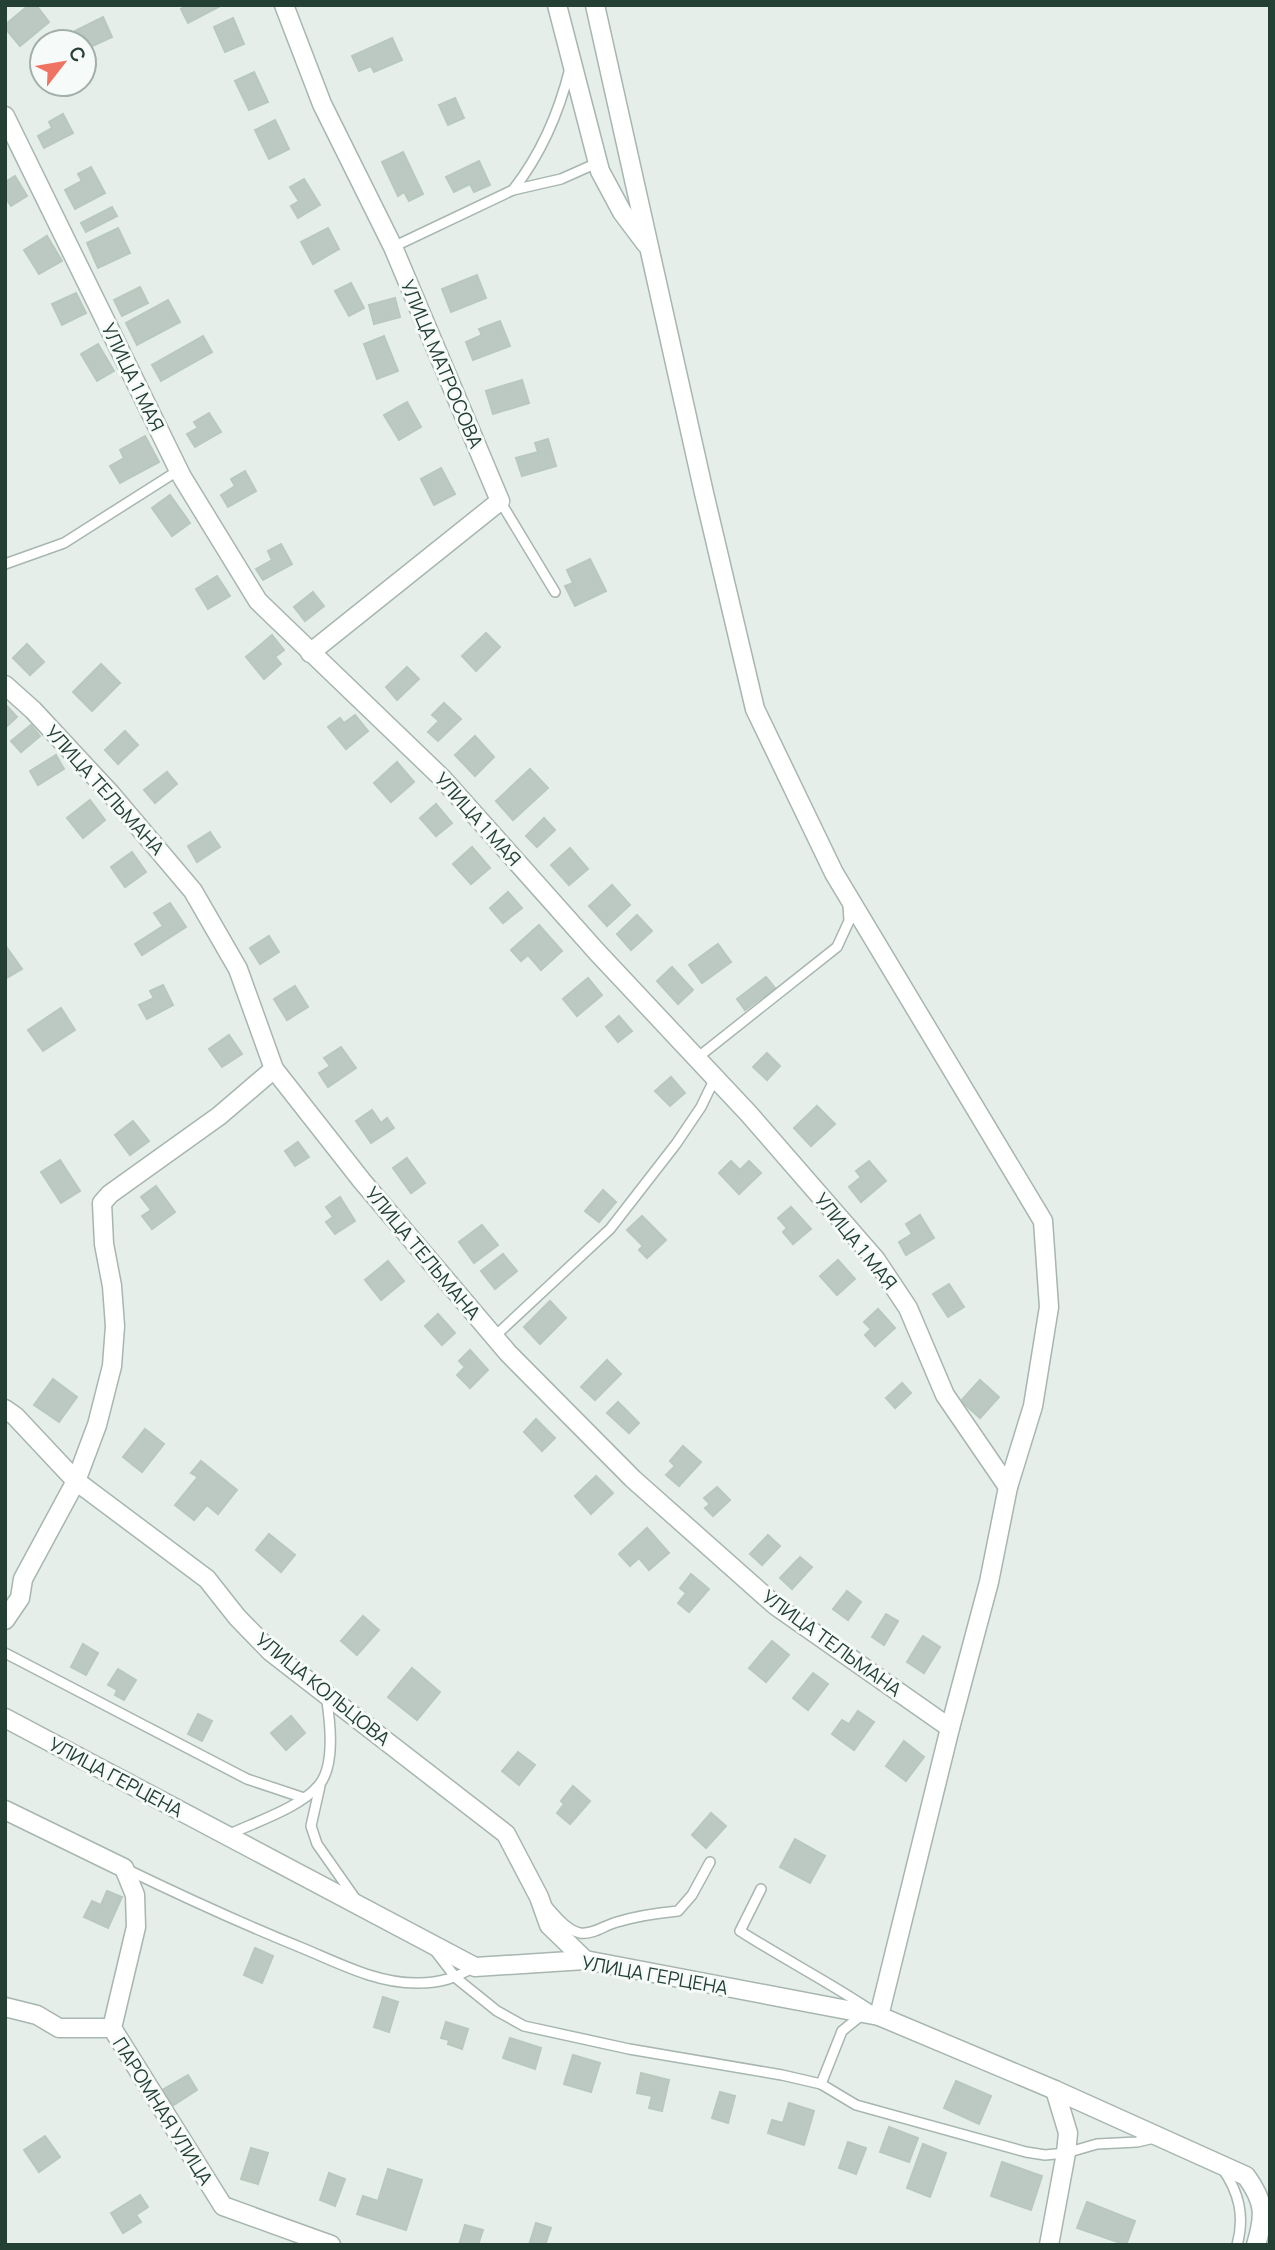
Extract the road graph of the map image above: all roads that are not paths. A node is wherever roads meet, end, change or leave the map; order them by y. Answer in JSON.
{"nodes":[{"id":1,"x":284,"y":5,"type":"edge"},
{"id":2,"x":557,"y":5,"type":"edge"},
{"id":3,"x":595,"y":5,"type":"edge"},
{"id":4,"x":571,"y":63,"type":"junction"},
{"id":5,"x":5,"y":116,"type":"edge"},
{"id":6,"x":597,"y":163,"type":"junction"},
{"id":7,"x":513,"y":190,"type":"junction"},
{"id":8,"x":393,"y":247,"type":"junction"},
{"id":9,"x":650,"y":250,"type":"junction"},
{"id":10,"x":178,"y":470,"type":"junction"},
{"id":11,"x":500,"y":501,"type":"junction"},
{"id":12,"x":5,"y":564,"type":"edge"},
{"id":13,"x":555,"y":592,"type":"dead end"},
{"id":14,"x":310,"y":653,"type":"junction"},
{"id":15,"x":5,"y":685,"type":"edge"},
{"id":16,"x":848,"y":895,"type":"junction"},
{"id":17,"x":697,"y":1058,"type":"junction"},
{"id":18,"x":274,"y":1069,"type":"junction"},
{"id":19,"x":715,"y":1078,"type":"junction"},
{"id":20,"x":494,"y":1337,"type":"junction"},
{"id":21,"x":5,"y":1409,"type":"edge"},
{"id":22,"x":75,"y":1481,"type":"junction"},
{"id":23,"x":1009,"y":1487,"type":"junction"},
{"id":24,"x":5,"y":1620,"type":"edge"},
{"id":25,"x":5,"y":1653,"type":"edge"},
{"id":26,"x":326,"y":1694,"type":"junction"},
{"id":27,"x":5,"y":1718,"type":"edge"},
{"id":28,"x":950,"y":1728,"type":"junction"},
{"id":29,"x":320,"y":1784,"type":"junction"},
{"id":30,"x":304,"y":1798,"type":"junction"},
{"id":31,"x":6,"y":1811,"type":"edge"},
{"id":32,"x":226,"y":1835,"type":"junction"},
{"id":33,"x":710,"y":1862,"type":"dead end"},
{"id":34,"x":124,"y":1868,"type":"junction"},
{"id":35,"x":761,"y":1889,"type":"dead end"},
{"id":36,"x":539,"y":1897,"type":"junction"},
{"id":37,"x":361,"y":1907,"type":"junction"},
{"id":38,"x":428,"y":1942,"type":"junction"},
{"id":39,"x":585,"y":1960,"type":"junction"},
{"id":40,"x":475,"y":1967,"type":"junction"},
{"id":41,"x":456,"y":1978,"type":"junction"},
{"id":42,"x":5,"y":2007,"type":"edge"},
{"id":43,"x":833,"y":2007,"type":"junction"},
{"id":44,"x":872,"y":2015,"type":"junction"},
{"id":45,"x":111,"y":2028,"type":"junction"},
{"id":46,"x":842,"y":2031,"type":"junction"},
{"id":47,"x":821,"y":2084,"type":"junction"},
{"id":48,"x":1055,"y":2090,"type":"junction"},
{"id":49,"x":1159,"y":2137,"type":"junction"},
{"id":50,"x":1066,"y":2153,"type":"junction"},
{"id":51,"x":1219,"y":2164,"type":"junction"},
{"id":52,"x":331,"y":2245,"type":"edge"},
{"id":53,"x":1049,"y":2245,"type":"edge"},
{"id":54,"x":1237,"y":2245,"type":"edge"},
{"id":55,"x":1256,"y":2245,"type":"edge"}],
"edges":[{"from":1,"to":8,"type":"street","name":"УЛИЦА МАТРОСОВА"},
{"from":2,"to":4,"type":"street"},
{"from":3,"to":9,"type":"street"},
{"from":4,"to":6,"type":"street"},
{"from":4,"to":7,"type":"lane"},
{"from":5,"to":10,"type":"street","name":"УЛИЦА 1 МАЯ"},
{"from":6,"to":7,"type":"lane"},
{"from":6,"to":9,"type":"street"},
{"from":7,"to":8,"type":"lane"},
{"from":8,"to":11,"type":"street","name":"УЛИЦА МАТРОСОВА"},
{"from":9,"to":16,"type":"street"},
{"from":10,"to":12,"type":"lane"},
{"from":10,"to":14,"type":"street","name":"УЛИЦА 1 МАЯ"},
{"from":11,"to":13,"type":"lane"},
{"from":11,"to":14,"type":"street"},
{"from":14,"to":17,"type":"street","name":"УЛИЦА 1 МАЯ"},
{"from":15,"to":18,"type":"street","name":"УЛИЦА ТЕЛЬМАНА"},
{"from":16,"to":17,"type":"lane"},
{"from":16,"to":23,"type":"street"},
{"from":17,"to":19,"type":"street","name":"УЛИЦА 1 МАЯ"},
{"from":18,"to":20,"type":"street","name":"УЛИЦА ТЕЛЬМАНА"},
{"from":18,"to":22,"type":"street"},
{"from":19,"to":20,"type":"lane"},
{"from":19,"to":23,"type":"street","name":"УЛИЦА 1 МАЯ"},
{"from":20,"to":28,"type":"street","name":"УЛИЦА ТЕЛЬМАНА"},
{"from":21,"to":22,"type":"street","name":"УЛИЦА КОЛЬЦОВА"},
{"from":22,"to":24,"type":"street"},
{"from":22,"to":26,"type":"street","name":"УЛИЦА КОЛЬЦОВА"},
{"from":23,"to":28,"type":"street"},
{"from":25,"to":30,"type":"lane"},
{"from":26,"to":29,"type":"lane"},
{"from":26,"to":36,"type":"street","name":"УЛИЦА КОЛЬЦОВА"},
{"from":27,"to":32,"type":"street","name":"УЛИЦА ГЕРЦЕНА"},
{"from":28,"to":44,"type":"street"},
{"from":29,"to":30,"type":"lane"},
{"from":29,"to":37,"type":"lane"},
{"from":30,"to":32,"type":"lane"},
{"from":31,"to":34,"type":"street"},
{"from":32,"to":37,"type":"street","name":"УЛИЦА ГЕРЦЕНА"},
{"from":33,"to":36,"type":"lane"},
{"from":34,"to":41,"type":"lane"},
{"from":34,"to":45,"type":"street","name":"ПАРОМНАЯ УЛИЦА"},
{"from":35,"to":44,"type":"lane"},
{"from":36,"to":39,"type":"street","name":"УЛИЦА КОЛЬЦОВА"},
{"from":37,"to":38,"type":"street","name":"УЛИЦА ГЕРЦЕНА"},
{"from":38,"to":40,"type":"street","name":"УЛИЦА ГЕРЦЕНА"},
{"from":38,"to":41,"type":"lane"},
{"from":39,"to":40,"type":"street","name":"УЛИЦА ГЕРЦЕНА"},
{"from":39,"to":43,"type":"street","name":"УЛИЦА ГЕРЦЕНА"},
{"from":40,"to":41,"type":"lane"},
{"from":41,"to":47,"type":"lane"},
{"from":42,"to":45,"type":"street"},
{"from":43,"to":44,"type":"street","name":"УЛИЦА ГЕРЦЕНА"},
{"from":43,"to":46,"type":"lane"},
{"from":44,"to":46,"type":"lane"},
{"from":44,"to":48,"type":"street","name":"УЛИЦА ГЕРЦЕНА"},
{"from":45,"to":52,"type":"street","name":"ПАРОМНАЯ УЛИЦА"},
{"from":46,"to":47,"type":"lane"},
{"from":47,"to":50,"type":"lane"},
{"from":48,"to":49,"type":"street","name":"УЛИЦА ГЕРЦЕНА"},
{"from":48,"to":50,"type":"street"},
{"from":49,"to":50,"type":"lane"},
{"from":49,"to":51,"type":"street","name":"УЛИЦА ГЕРЦЕНА"},
{"from":50,"to":53,"type":"street"},
{"from":51,"to":54,"type":"lane"},
{"from":51,"to":55,"type":"street","name":"УЛИЦА ГЕРЦЕНА"}]}
